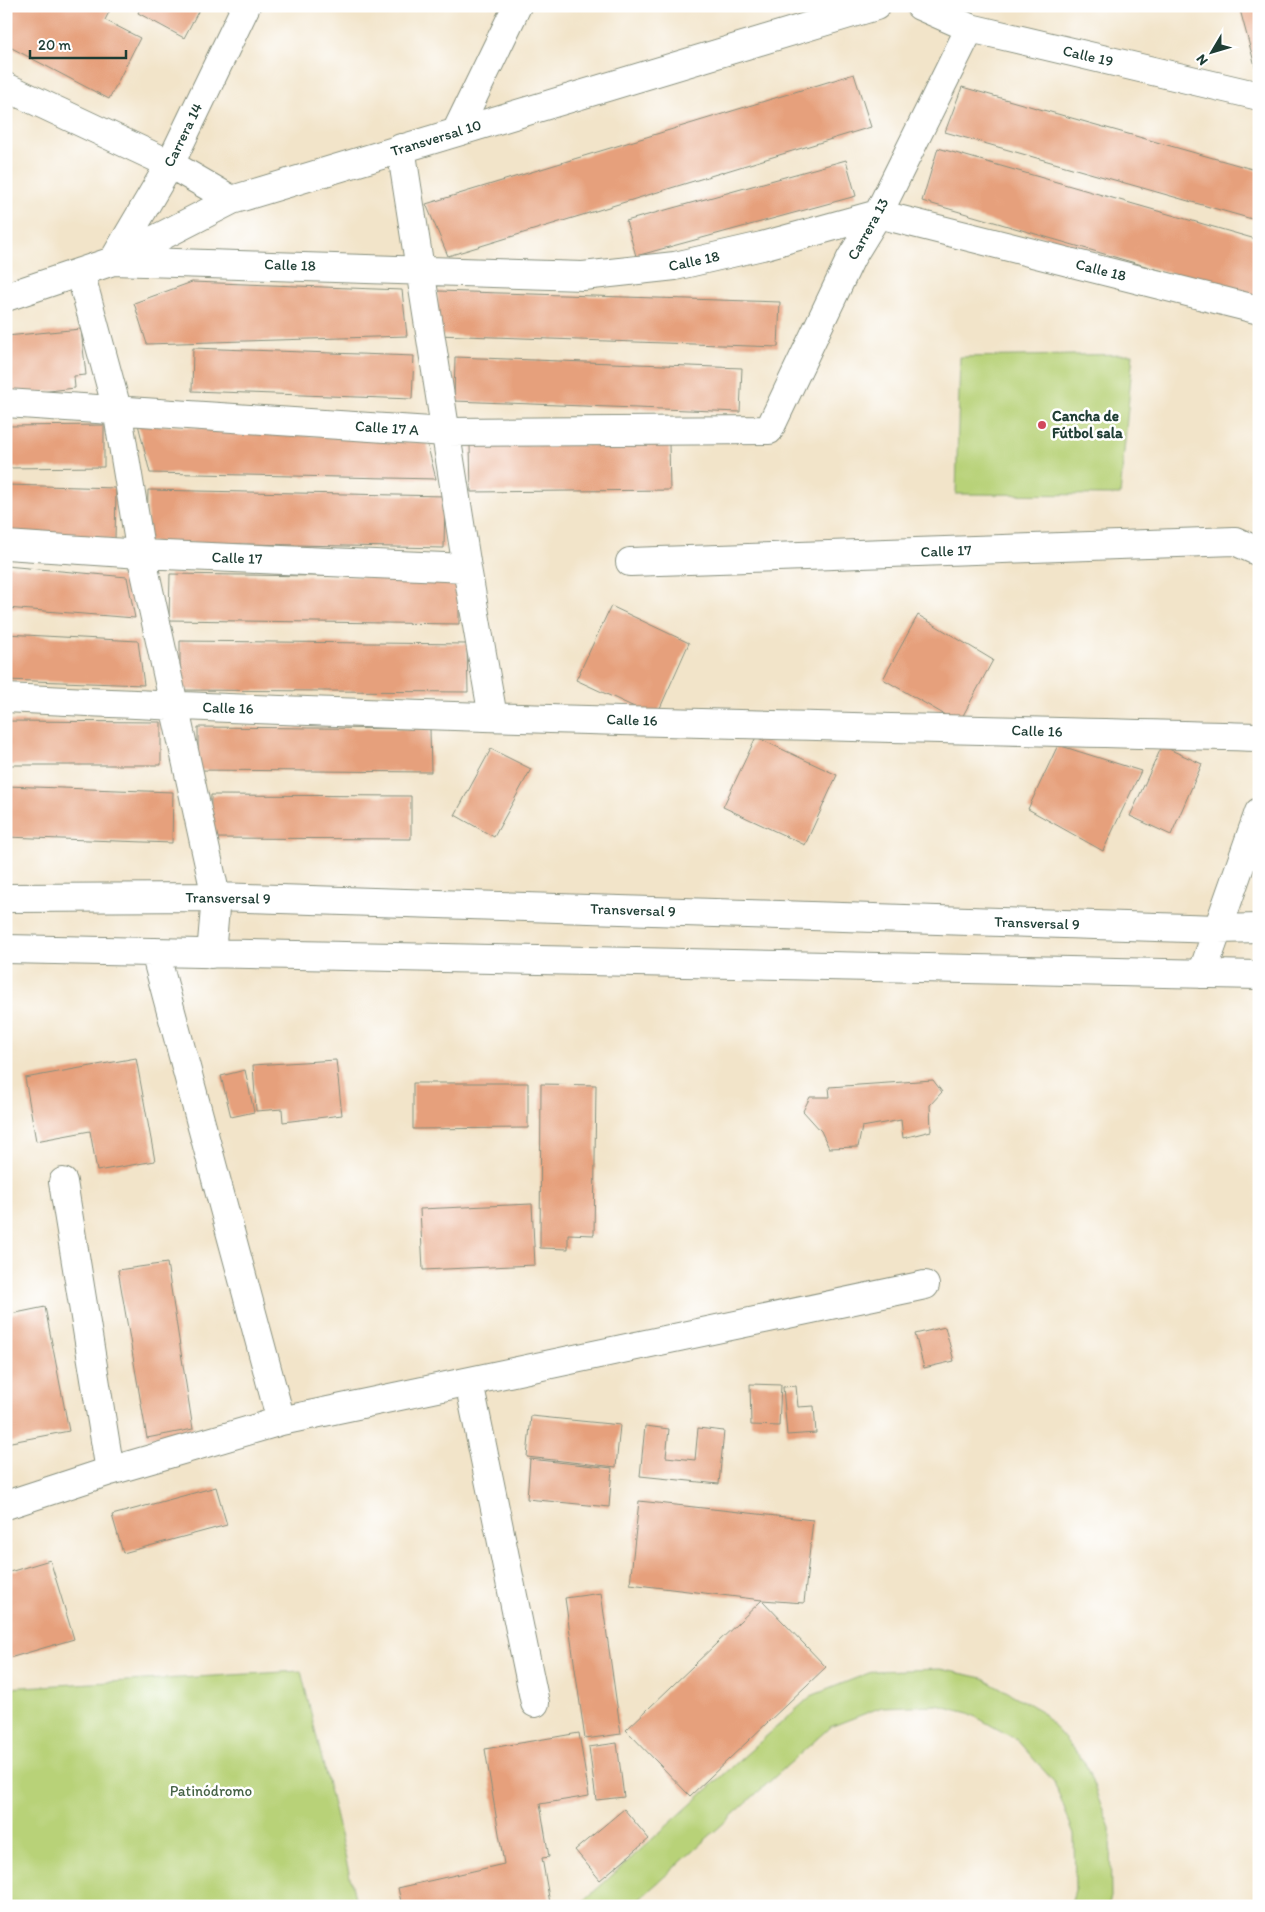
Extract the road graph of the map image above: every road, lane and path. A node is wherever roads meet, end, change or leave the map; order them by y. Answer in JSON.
{"nodes":[{"id":1,"x":246,"y":6,"type":"edge"},
{"id":2,"x":517,"y":6,"type":"edge"},
{"id":3,"x":876,"y":6,"type":"edge"},
{"id":4,"x":920,"y":6,"type":"edge"},
{"id":5,"x":970,"y":28,"type":"junction"},
{"id":6,"x":6,"y":87,"type":"edge"},
{"id":7,"x":1259,"y":96,"type":"edge"},
{"id":8,"x":456,"y":132,"type":"junction"},
{"id":9,"x":401,"y":148,"type":"junction"},
{"id":10,"x":170,"y":164,"type":"junction"},
{"id":11,"x":232,"y":200,"type":"junction"},
{"id":12,"x":878,"y":214,"type":"junction"},
{"id":13,"x":113,"y":260,"type":"junction"},
{"id":14,"x":421,"y":269,"type":"junction"},
{"id":15,"x":80,"y":272,"type":"junction"},
{"id":16,"x":6,"y":297,"type":"edge"},
{"id":17,"x":1259,"y":310,"type":"edge"},
{"id":18,"x":6,"y":403,"type":"edge"},
{"id":19,"x":117,"y":408,"type":"junction"},
{"id":20,"x":769,"y":430,"type":"joint"},
{"id":21,"x":446,"y":432,"type":"junction"},
{"id":22,"x":6,"y":545,"type":"edge"},
{"id":23,"x":1259,"y":552,"type":"edge"},
{"id":24,"x":141,"y":554,"type":"junction"},
{"id":25,"x":630,"y":562,"type":"dead end"},
{"id":26,"x":467,"y":568,"type":"junction"},
{"id":27,"x":6,"y":698,"type":"edge"},
{"id":28,"x":173,"y":706,"type":"junction"},
{"id":29,"x":493,"y":717,"type":"junction"},
{"id":30,"x":1259,"y":737,"type":"edge"},
{"id":31,"x":1259,"y":812,"type":"edge"},
{"id":32,"x":216,"y":896,"type":"junction"},
{"id":33,"x":6,"y":898,"type":"edge"},
{"id":34,"x":1259,"y":928,"type":"edge"},
{"id":35,"x":1218,"y":929,"type":"junction"},
{"id":36,"x":6,"y":949,"type":"edge"},
{"id":37,"x":155,"y":952,"type":"junction"},
{"id":38,"x":211,"y":954,"type":"junction"},
{"id":39,"x":1202,"y":974,"type":"junction"},
{"id":40,"x":1259,"y":975,"type":"edge"},
{"id":41,"x":63,"y":1182,"type":"dead end"},
{"id":42,"x":925,"y":1285,"type":"dead end"},
{"id":43,"x":470,"y":1382,"type":"junction"},
{"id":44,"x":282,"y":1421,"type":"junction"},
{"id":45,"x":110,"y":1471,"type":"junction"},
{"id":46,"x":6,"y":1505,"type":"edge"},
{"id":47,"x":536,"y":1703,"type":"dead end"}],
"edges":[{"from":1,"to":10,"type":"street","name":"Carrera 14"},
{"from":2,"to":8,"type":"street"},
{"from":3,"to":8,"type":"street","name":"Transversal 10"},
{"from":4,"to":5,"type":"street","name":"Calle 19"},
{"from":5,"to":7,"type":"street","name":"Calle 19"},
{"from":5,"to":12,"type":"street","name":"Carrera 13"},
{"from":6,"to":10,"type":"street"},
{"from":8,"to":9,"type":"street","name":"Transversal 10"},
{"from":9,"to":11,"type":"street","name":"Transversal 10"},
{"from":9,"to":14,"type":"street"},
{"from":10,"to":11,"type":"street"},
{"from":10,"to":13,"type":"street","name":"Carrera 14"},
{"from":11,"to":13,"type":"street","name":"Transversal 10"},
{"from":12,"to":14,"type":"street","name":"Calle 18"},
{"from":12,"to":17,"type":"street","name":"Calle 18"},
{"from":12,"to":20,"type":"street","name":"Carrera 13"},
{"from":13,"to":14,"type":"street","name":"Calle 18"},
{"from":13,"to":15,"type":"street","name":"Transversal 10"},
{"from":14,"to":21,"type":"street"},
{"from":15,"to":16,"type":"street","name":"Transversal 10"},
{"from":15,"to":19,"type":"street"},
{"from":18,"to":19,"type":"street","name":"Calle 17 A"},
{"from":19,"to":21,"type":"street","name":"Calle 17 A"},
{"from":19,"to":24,"type":"street"},
{"from":20,"to":21,"type":"street","name":"Calle 17 A"},
{"from":21,"to":26,"type":"street"},
{"from":22,"to":24,"type":"street","name":"Calle 17"},
{"from":23,"to":25,"type":"street","name":"Calle 17"},
{"from":24,"to":26,"type":"street","name":"Calle 17"},
{"from":24,"to":28,"type":"street"},
{"from":26,"to":29,"type":"street"},
{"from":27,"to":28,"type":"street","name":"Calle 16"},
{"from":28,"to":29,"type":"street","name":"Calle 16"},
{"from":28,"to":32,"type":"street"},
{"from":29,"to":30,"type":"street","name":"Calle 16"},
{"from":31,"to":35,"type":"street"},
{"from":32,"to":33,"type":"street","name":"Transversal 9"},
{"from":32,"to":35,"type":"street","name":"Transversal 9"},
{"from":32,"to":38,"type":"street"},
{"from":34,"to":35,"type":"street","name":"Transversal 9"},
{"from":35,"to":39,"type":"street"},
{"from":36,"to":37,"type":"street"},
{"from":37,"to":38,"type":"street"},
{"from":37,"to":44,"type":"street"},
{"from":38,"to":39,"type":"street"},
{"from":39,"to":40,"type":"street"},
{"from":41,"to":45,"type":"street"},
{"from":42,"to":43,"type":"street"},
{"from":43,"to":44,"type":"street"},
{"from":43,"to":47,"type":"street"},
{"from":44,"to":45,"type":"street"},
{"from":45,"to":46,"type":"street"}]}
